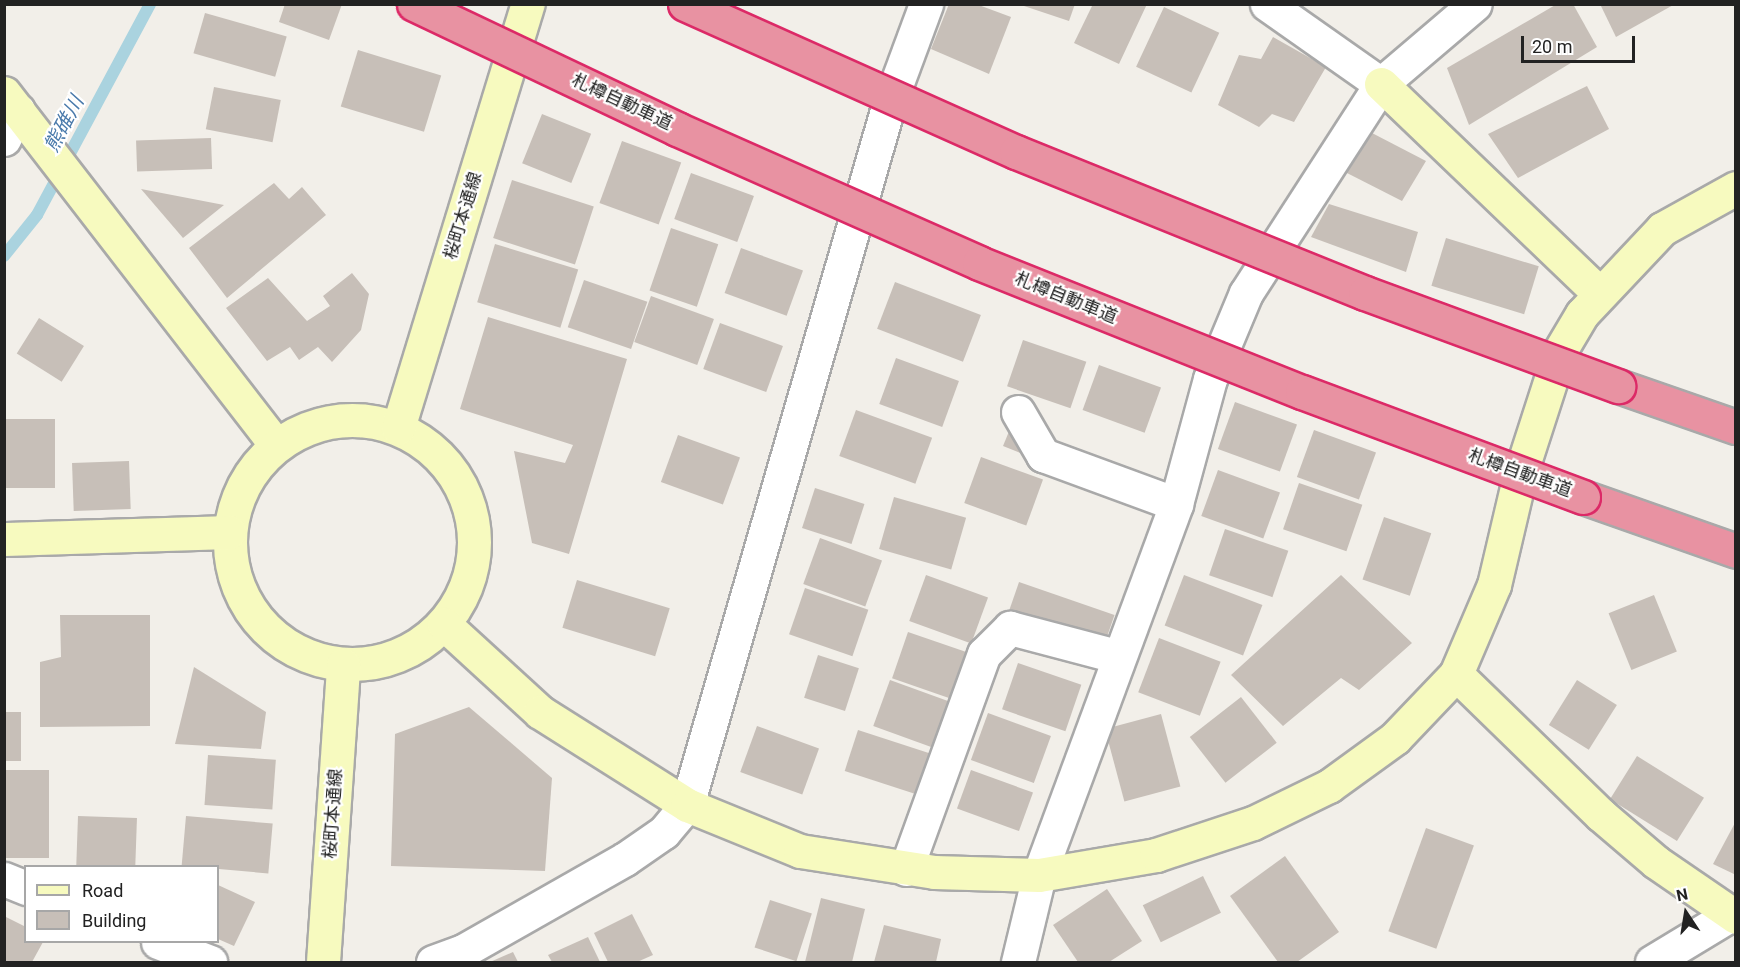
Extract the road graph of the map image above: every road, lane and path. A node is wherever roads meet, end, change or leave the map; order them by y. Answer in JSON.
{"nodes":[{"id":1,"x":414,"y":4,"type":"edge"},
{"id":2,"x":528,"y":4,"type":"edge"},
{"id":3,"x":685,"y":4,"type":"edge"},
{"id":4,"x":926,"y":4,"type":"edge"},
{"id":5,"x":1267,"y":4,"type":"edge"},
{"id":6,"x":1475,"y":4,"type":"edge"},
{"id":7,"x":1381,"y":84,"type":"junction"},
{"id":8,"x":11,"y":101,"type":"edge"},
{"id":9,"x":4,"y":139,"type":"edge"},
{"id":10,"x":1736,"y":188,"type":"edge"},
{"id":11,"x":1600,"y":294,"type":"junction"},
{"id":12,"x":1018,"y":412,"type":"dead end"},
{"id":13,"x":1736,"y":426,"type":"edge"},
{"id":14,"x":398,"y":428,"type":"junction"},
{"id":15,"x":276,"y":445,"type":"junction"},
{"id":16,"x":1176,"y":504,"type":"junction"},
{"id":17,"x":229,"y":532,"type":"junction"},
{"id":18,"x":4,"y":539,"type":"edge"},
{"id":19,"x":1736,"y":551,"type":"edge"},
{"id":20,"x":444,"y":624,"type":"junction"},
{"id":21,"x":1116,"y":656,"type":"junction"},
{"id":22,"x":343,"y":664,"type":"junction"},
{"id":23,"x":1456,"y":674,"type":"junction"},
{"id":24,"x":687,"y":805,"type":"junction"},
{"id":25,"x":906,"y":869,"type":"junction"},
{"id":26,"x":1039,"y":875,"type":"junction"},
{"id":27,"x":4,"y":879,"type":"edge"},
{"id":28,"x":24,"y":887,"type":"edge"},
{"id":29,"x":1733,"y":916,"type":"edge"},
{"id":30,"x":160,"y":943,"type":"edge"},
{"id":31,"x":210,"y":963,"type":"edge"},
{"id":32,"x":323,"y":963,"type":"edge"},
{"id":33,"x":433,"y":963,"type":"edge"},
{"id":34,"x":1018,"y":963,"type":"edge"},
{"id":35,"x":1652,"y":963,"type":"edge"}],
"edges":[{"from":1,"to":19,"type":"highway","name":"札樽自動車道","bridge":true},
{"from":2,"to":14,"type":"street","name":"桜町本通線"},
{"from":3,"to":13,"type":"highway","bridge":true},
{"from":4,"to":24,"type":"street"},
{"from":5,"to":7,"type":"street"},
{"from":6,"to":7,"type":"street"},
{"from":7,"to":11,"type":"street"},
{"from":7,"to":16,"type":"street"},
{"from":8,"to":9,"type":"street"},
{"from":8,"to":15,"type":"street"},
{"from":10,"to":11,"type":"street"},
{"from":11,"to":23,"type":"street"},
{"from":12,"to":16,"type":"street"},
{"from":14,"to":15,"type":"street"},
{"from":14,"to":20,"type":"street"},
{"from":15,"to":17,"type":"street"},
{"from":16,"to":21,"type":"street"},
{"from":17,"to":18,"type":"street"},
{"from":17,"to":22,"type":"street"},
{"from":20,"to":22,"type":"street"},
{"from":20,"to":24,"type":"street"},
{"from":21,"to":25,"type":"street"},
{"from":21,"to":26,"type":"street"},
{"from":22,"to":32,"type":"street","name":"桜町本通線"},
{"from":23,"to":26,"type":"street"},
{"from":23,"to":29,"type":"street"},
{"from":24,"to":25,"type":"street"},
{"from":24,"to":33,"type":"street"},
{"from":25,"to":26,"type":"street"},
{"from":26,"to":34,"type":"street"},
{"from":27,"to":28,"type":"street"},
{"from":29,"to":35,"type":"street"},
{"from":30,"to":31,"type":"street"}]}
